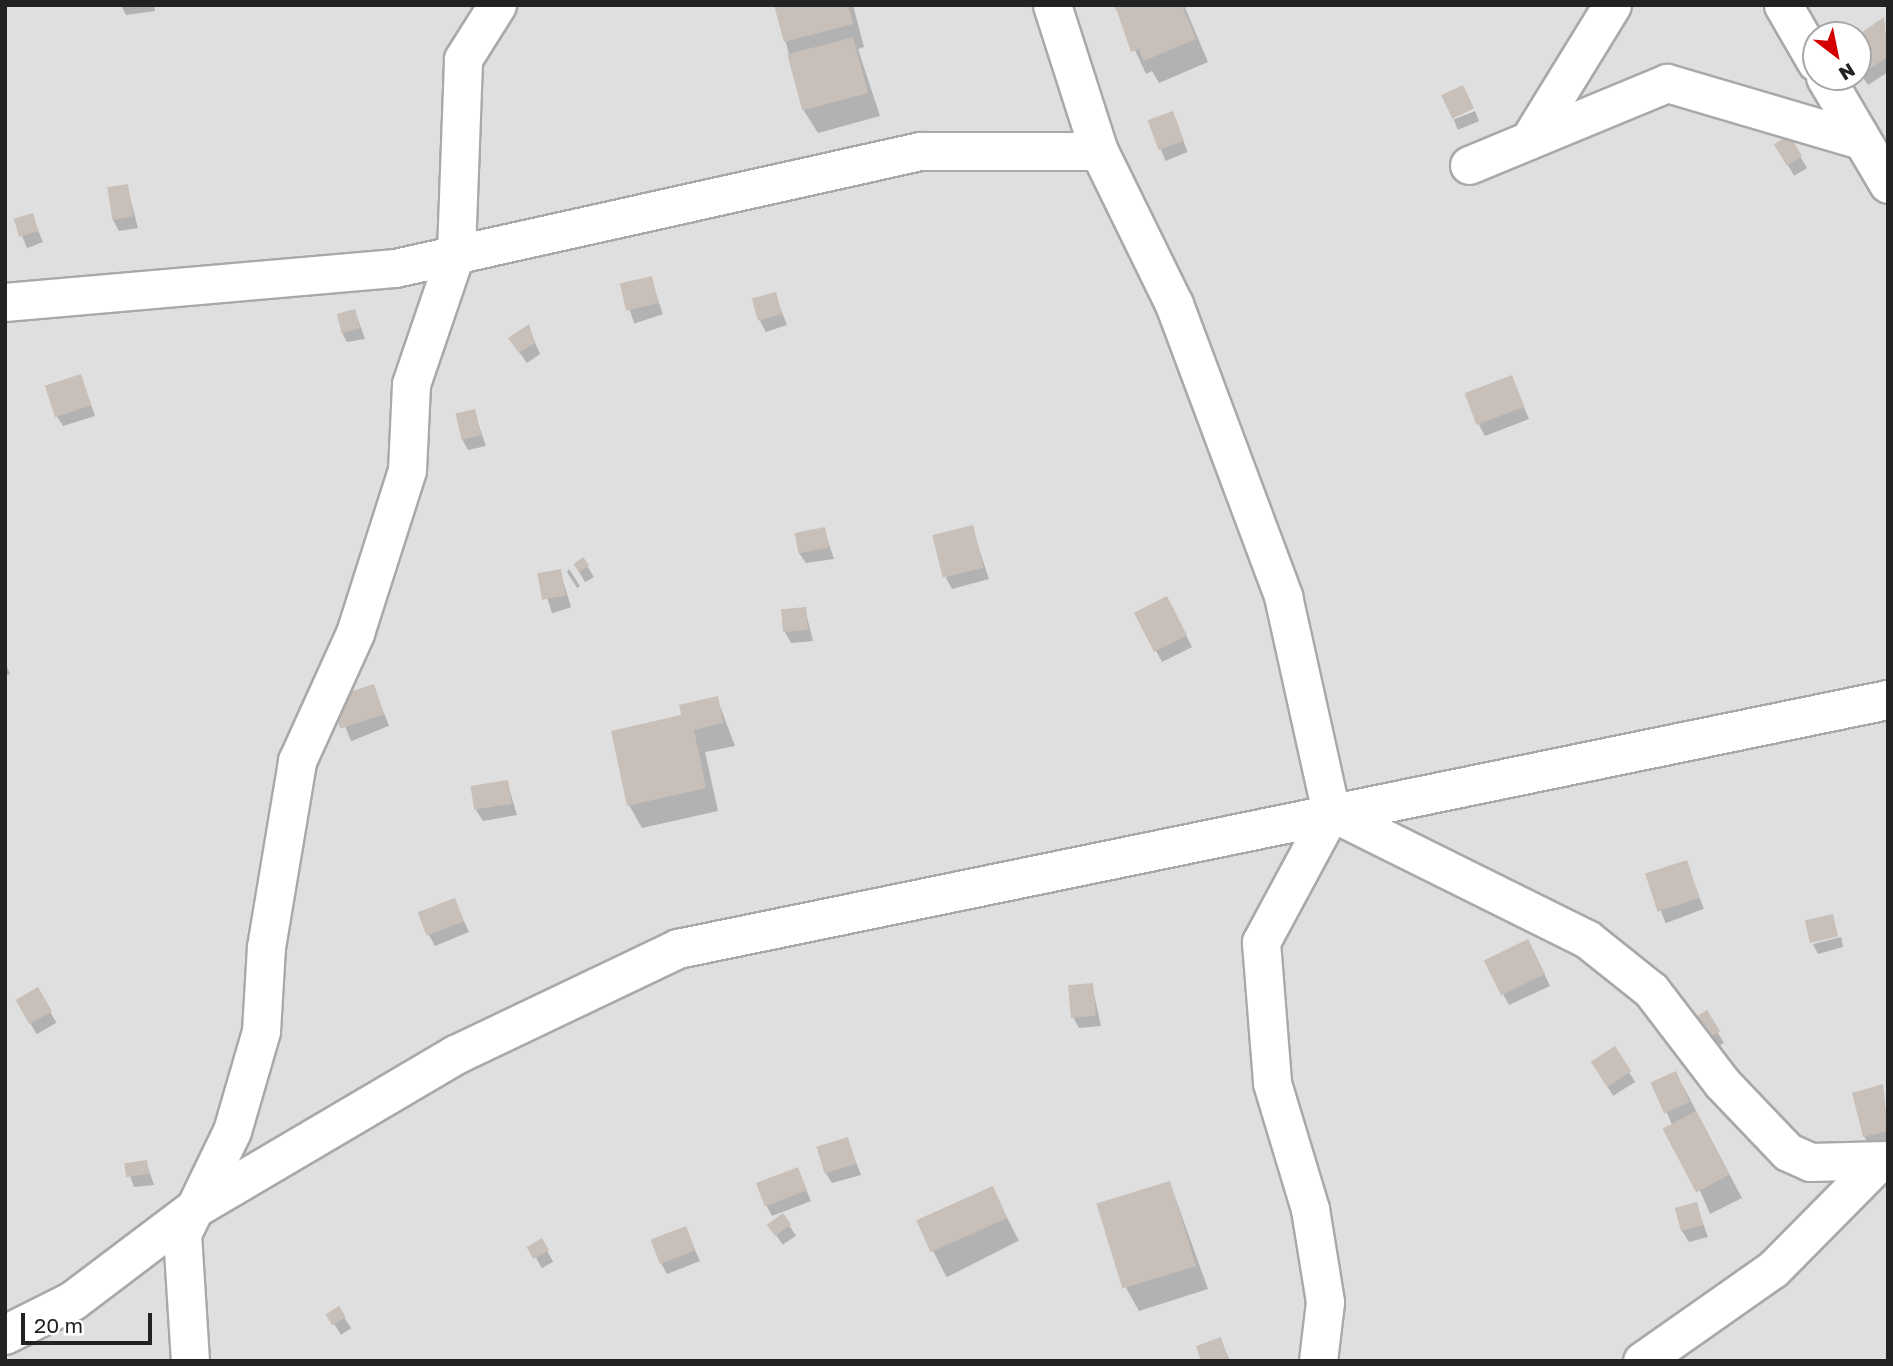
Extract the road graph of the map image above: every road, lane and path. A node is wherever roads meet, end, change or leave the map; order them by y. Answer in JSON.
{"nodes":[{"id":1,"x":497,"y":5,"type":"edge"},
{"id":2,"x":1052,"y":5,"type":"edge"},
{"id":3,"x":1612,"y":5,"type":"edge"},
{"id":4,"x":1782,"y":8,"type":"edge"},
{"id":5,"x":1802,"y":40,"type":"edge"},
{"id":6,"x":1833,"y":91,"type":"edge"},
{"id":7,"x":1529,"y":139,"type":"junction"},
{"id":8,"x":1861,"y":140,"type":"junction"},
{"id":9,"x":1099,"y":151,"type":"junction"},
{"id":10,"x":1469,"y":164,"type":"dead end"},
{"id":11,"x":1888,"y":184,"type":"edge"},
{"id":12,"x":456,"y":252,"type":"junction"},
{"id":13,"x":5,"y":302,"type":"edge"},
{"id":14,"x":1888,"y":701,"type":"edge"},
{"id":15,"x":1331,"y":812,"type":"junction"},
{"id":16,"x":1883,"y":1161,"type":"edge"},
{"id":17,"x":196,"y":1208,"type":"junction"},
{"id":18,"x":5,"y":1335,"type":"edge"},
{"id":19,"x":190,"y":1361,"type":"edge"},
{"id":20,"x":1318,"y":1361,"type":"edge"},
{"id":21,"x":1642,"y":1361,"type":"edge"}],
"edges":[{"from":1,"to":12,"type":"street"},
{"from":2,"to":9,"type":"street"},
{"from":3,"to":7,"type":"street"},
{"from":4,"to":5,"type":"street"},
{"from":6,"to":8,"type":"street"},
{"from":7,"to":8,"type":"street"},
{"from":7,"to":10,"type":"street"},
{"from":8,"to":11,"type":"street"},
{"from":9,"to":12,"type":"street"},
{"from":9,"to":15,"type":"street"},
{"from":12,"to":13,"type":"street"},
{"from":12,"to":17,"type":"street"},
{"from":14,"to":15,"type":"street"},
{"from":15,"to":16,"type":"street"},
{"from":15,"to":17,"type":"street"},
{"from":15,"to":20,"type":"street"},
{"from":16,"to":21,"type":"street"},
{"from":17,"to":18,"type":"street"},
{"from":17,"to":19,"type":"street"}]}
